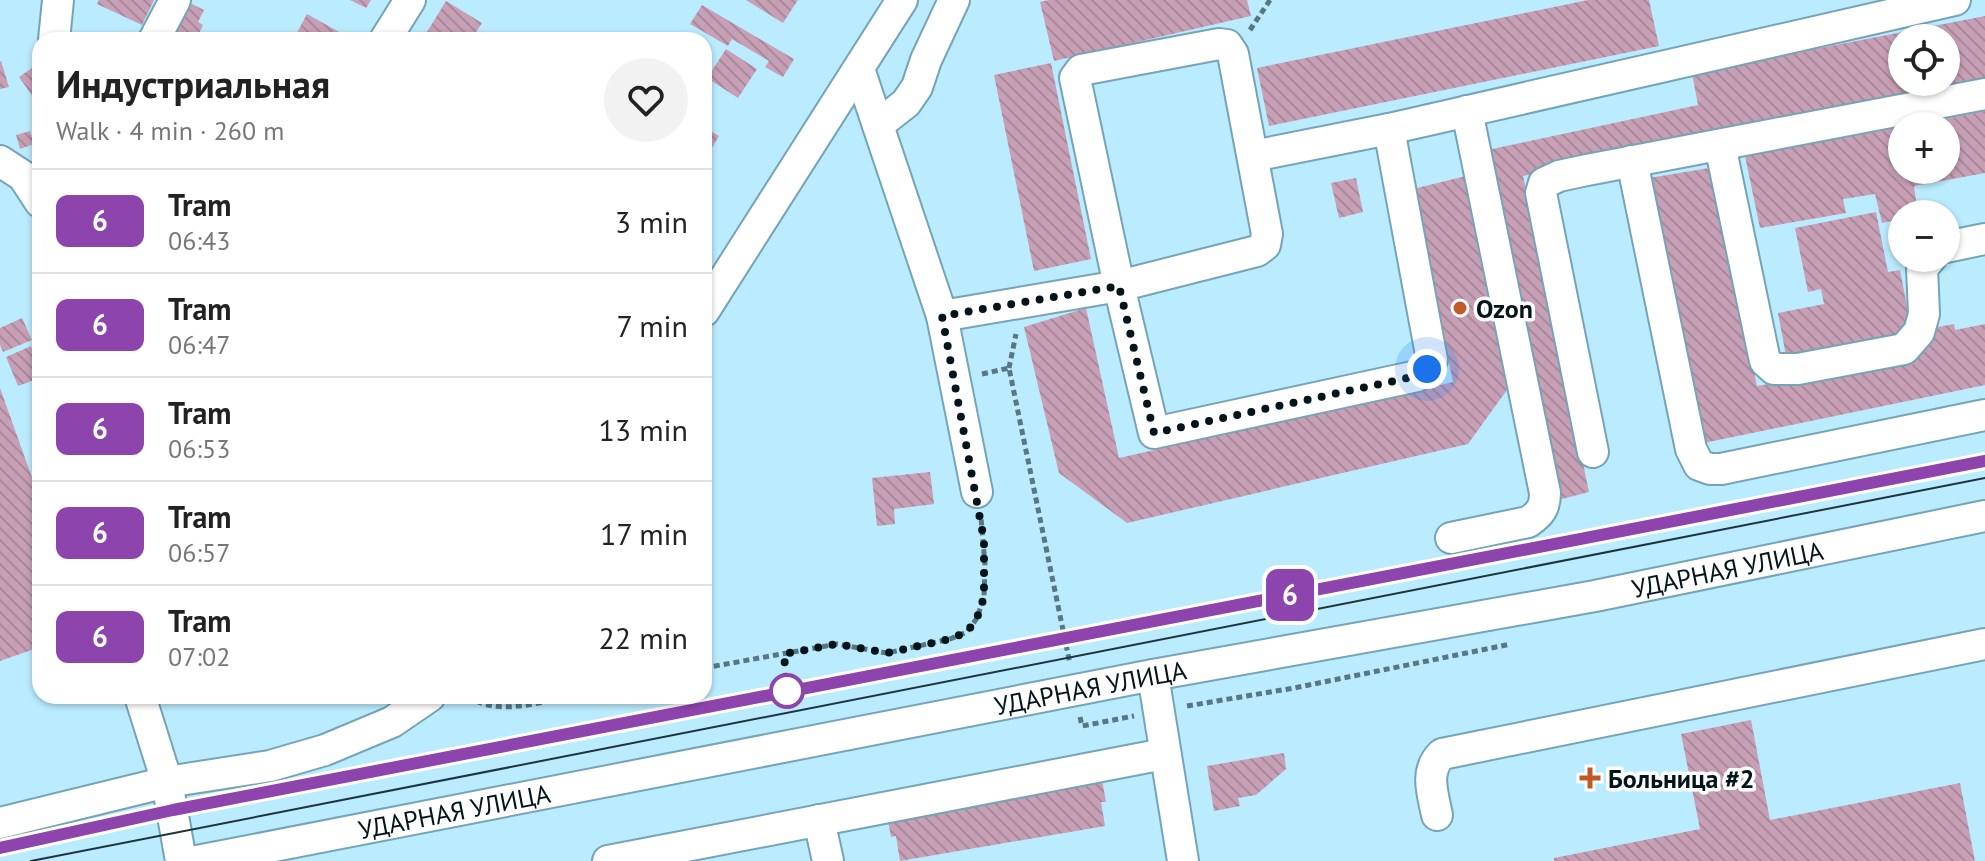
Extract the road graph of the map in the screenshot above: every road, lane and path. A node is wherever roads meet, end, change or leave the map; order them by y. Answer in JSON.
{"nodes":[{"id":1,"x":58,"y":0,"type":"edge"},
{"id":2,"x":175,"y":0,"type":"edge"},
{"id":3,"x":410,"y":0,"type":"edge"},
{"id":4,"x":902,"y":0,"type":"edge"},
{"id":5,"x":954,"y":0,"type":"edge"},
{"id":6,"x":1955,"y":0,"type":"edge"},
{"id":7,"x":55,"y":32,"type":"edge"},
{"id":8,"x":158,"y":32,"type":"edge"},
{"id":9,"x":390,"y":32,"type":"edge"},
{"id":10,"x":859,"y":69,"type":"junction"},
{"id":11,"x":1985,"y":94,"type":"edge"},
{"id":12,"x":1467,"y":111,"type":"junction"},
{"id":13,"x":878,"y":125,"type":"junction"},
{"id":14,"x":1389,"y":129,"type":"junction"},
{"id":15,"x":1720,"y":145,"type":"junction"},
{"id":16,"x":1253,"y":156,"type":"junction"},
{"id":17,"x":0,"y":161,"type":"edge"},
{"id":18,"x":1632,"y":161,"type":"junction"},
{"id":19,"x":32,"y":190,"type":"edge"},
{"id":20,"x":1985,"y":239,"type":"edge"},
{"id":21,"x":1960,"y":244,"type":"edge"},
{"id":22,"x":1922,"y":272,"type":"edge"},
{"id":23,"x":1119,"y":286,"type":"junction"},
{"id":24,"x":712,"y":299,"type":"edge"},
{"id":25,"x":942,"y":316,"type":"junction"},
{"id":26,"x":1985,"y":415,"type":"edge"},
{"id":27,"x":1593,"y":452,"type":"dead end"},
{"id":28,"x":977,"y":492,"type":"joint"},
{"id":29,"x":1985,"y":516,"type":"edge"},
{"id":30,"x":1451,"y":538,"type":"dead end"},
{"id":31,"x":1985,"y":644,"type":"edge"},
{"id":32,"x":712,"y":667,"type":"edge"},
{"id":33,"x":1153,"y":675,"type":"junction"},
{"id":34,"x":143,"y":704,"type":"edge"},
{"id":35,"x":418,"y":704,"type":"edge"},
{"id":36,"x":479,"y":704,"type":"edge"},
{"id":37,"x":526,"y":704,"type":"edge"},
{"id":38,"x":1164,"y":754,"type":"junction"},
{"id":39,"x":167,"y":782,"type":"junction"},
{"id":40,"x":1437,"y":815,"type":"dead end"},
{"id":41,"x":819,"y":820,"type":"junction"},
{"id":42,"x":0,"y":823,"type":"edge"},
{"id":43,"x":181,"y":861,"type":"edge"},
{"id":44,"x":197,"y":861,"type":"edge"},
{"id":45,"x":608,"y":861,"type":"edge"},
{"id":46,"x":828,"y":861,"type":"edge"},
{"id":47,"x":1183,"y":861,"type":"edge"}],
"edges":[{"from":1,"to":7,"type":"street"},
{"from":2,"to":8,"type":"street"},
{"from":3,"to":9,"type":"street"},
{"from":4,"to":10,"type":"street"},
{"from":5,"to":13,"type":"street"},
{"from":6,"to":12,"type":"street"},
{"from":10,"to":13,"type":"street"},
{"from":10,"to":24,"type":"street"},
{"from":11,"to":15,"type":"street"},
{"from":12,"to":14,"type":"street"},
{"from":12,"to":30,"type":"street"},
{"from":13,"to":25,"type":"street"},
{"from":14,"to":16,"type":"street"},
{"from":14,"to":23,"type":"street"},
{"from":15,"to":18,"type":"street"},
{"from":15,"to":22,"type":"street"},
{"from":16,"to":23,"type":"street"},
{"from":16,"to":23,"type":"street"},
{"from":17,"to":19,"type":"street"},
{"from":18,"to":26,"type":"street"},
{"from":18,"to":27,"type":"street"},
{"from":20,"to":21,"type":"street"},
{"from":23,"to":25,"type":"street"},
{"from":25,"to":28,"type":"street"},
{"from":28,"to":32,"type":"path"},
{"from":29,"to":33,"type":"street","name":"УДАРНАЯ УЛИЦА"},
{"from":31,"to":40,"type":"street"},
{"from":33,"to":38,"type":"street"},
{"from":33,"to":44,"type":"street","name":"УДАРНАЯ УЛИЦА"},
{"from":34,"to":39,"type":"street"},
{"from":35,"to":39,"type":"street"},
{"from":36,"to":37,"type":"path"},
{"from":38,"to":41,"type":"street"},
{"from":38,"to":47,"type":"street"},
{"from":39,"to":42,"type":"street"},
{"from":39,"to":43,"type":"street"},
{"from":41,"to":45,"type":"street"},
{"from":41,"to":46,"type":"street"}]}
